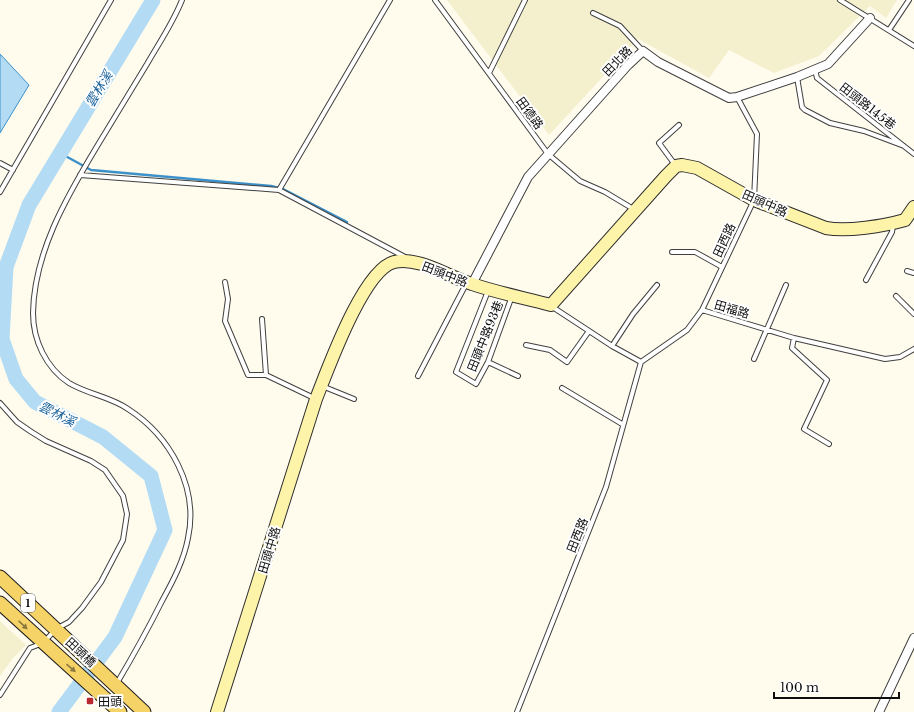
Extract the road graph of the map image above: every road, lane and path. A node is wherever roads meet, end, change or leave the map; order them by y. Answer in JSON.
{"nodes":[{"id":1,"x":111,"y":0,"type":"edge"},
{"id":2,"x":182,"y":0,"type":"edge"},
{"id":3,"x":390,"y":0,"type":"edge"},
{"id":4,"x":434,"y":0,"type":"edge"},
{"id":5,"x":525,"y":0,"type":"edge"},
{"id":6,"x":840,"y":0,"type":"edge"},
{"id":7,"x":909,"y":0,"type":"edge"},
{"id":8,"x":593,"y":12,"type":"dead end"},
{"id":9,"x":870,"y":18,"type":"junction"},
{"id":10,"x":889,"y":30,"type":"junction"},
{"id":11,"x":914,"y":46,"type":"edge"},
{"id":12,"x":643,"y":51,"type":"junction"},
{"id":13,"x":815,"y":70,"type":"junction"},
{"id":14,"x":489,"y":73,"type":"junction"},
{"id":15,"x":797,"y":77,"type":"junction"},
{"id":16,"x":737,"y":97,"type":"junction"},
{"id":17,"x":678,"y":125,"type":"dead end"},
{"id":18,"x":904,"y":146,"type":"junction"},
{"id":19,"x":548,"y":154,"type":"junction"},
{"id":20,"x":914,"y":154,"type":"edge"},
{"id":21,"x":0,"y":163,"type":"edge"},
{"id":22,"x":676,"y":166,"type":"junction"},
{"id":23,"x":13,"y":170,"type":"junction"},
{"id":24,"x":80,"y":175,"type":"junction"},
{"id":25,"x":278,"y":190,"type":"junction"},
{"id":26,"x":0,"y":192,"type":"edge"},
{"id":27,"x":754,"y":200,"type":"junction"},
{"id":28,"x":914,"y":207,"type":"edge"},
{"id":29,"x":635,"y":210,"type":"junction"},
{"id":30,"x":910,"y":222,"type":"edge"},
{"id":31,"x":893,"y":223,"type":"junction"},
{"id":32,"x":672,"y":252,"type":"dead end"},
{"id":33,"x":413,"y":261,"type":"junction"},
{"id":34,"x":722,"y":267,"type":"junction"},
{"id":35,"x":908,"y":272,"type":"dead end"},
{"id":36,"x":914,"y":273,"type":"edge"},
{"id":37,"x":866,"y":280,"type":"dead end"},
{"id":38,"x":225,"y":282,"type":"dead end"},
{"id":39,"x":469,"y":283,"type":"junction"},
{"id":40,"x":657,"y":285,"type":"dead end"},
{"id":41,"x":786,"y":285,"type":"dead end"},
{"id":42,"x":489,"y":289,"type":"junction"},
{"id":43,"x":512,"y":295,"type":"junction"},
{"id":44,"x":896,"y":296,"type":"dead end"},
{"id":45,"x":551,"y":306,"type":"junction"},
{"id":46,"x":702,"y":310,"type":"junction"},
{"id":47,"x":914,"y":314,"type":"edge"},
{"id":48,"x":262,"y":319,"type":"dead end"},
{"id":49,"x":767,"y":329,"type":"junction"},
{"id":50,"x":589,"y":330,"type":"junction"},
{"id":51,"x":794,"y":338,"type":"junction"},
{"id":52,"x":526,"y":345,"type":"dead end"},
{"id":53,"x":612,"y":346,"type":"junction"},
{"id":54,"x":914,"y":349,"type":"edge"},
{"id":55,"x":754,"y":359,"type":"dead end"},
{"id":56,"x":488,"y":362,"type":"junction"},
{"id":57,"x":641,"y":362,"type":"junction"},
{"id":58,"x":266,"y":375,"type":"junction"},
{"id":59,"x":418,"y":376,"type":"dead end"},
{"id":60,"x":518,"y":376,"type":"dead end"},
{"id":61,"x":321,"y":386,"type":"junction"},
{"id":62,"x":562,"y":388,"type":"dead end"},
{"id":63,"x":316,"y":399,"type":"junction"},
{"id":64,"x":354,"y":399,"type":"dead end"},
{"id":65,"x":0,"y":403,"type":"edge"},
{"id":66,"x":622,"y":424,"type":"junction"},
{"id":67,"x":829,"y":444,"type":"dead end"},
{"id":68,"x":0,"y":577,"type":"edge"},
{"id":69,"x":0,"y":603,"type":"edge"},
{"id":70,"x":56,"y":628,"type":"junction"},
{"id":71,"x":914,"y":638,"type":"edge"},
{"id":72,"x":44,"y":644,"type":"junction"},
{"id":73,"x":117,"y":685,"type":"junction"},
{"id":74,"x":0,"y":694,"type":"edge"},
{"id":75,"x":117,"y":711,"type":"edge"},
{"id":76,"x":144,"y":712,"type":"edge"},
{"id":77,"x":217,"y":712,"type":"edge"},
{"id":78,"x":517,"y":712,"type":"edge"},
{"id":79,"x":879,"y":712,"type":"edge"}],
"edges":[{"from":1,"to":23,"type":"lane"},
{"from":2,"to":24,"type":"lane"},
{"from":3,"to":25,"type":"lane"},
{"from":4,"to":14,"type":"lane","name":"田德路"},
{"from":5,"to":14,"type":"lane"},
{"from":6,"to":9,"type":"lane"},
{"from":7,"to":10,"type":"lane"},
{"from":8,"to":12,"type":"lane"},
{"from":9,"to":10,"type":"lane"},
{"from":9,"to":13,"type":"street"},
{"from":10,"to":11,"type":"lane"},
{"from":12,"to":16,"type":"street","name":"田北路"},
{"from":12,"to":19,"type":"street","name":"田北路"},
{"from":13,"to":15,"type":"street"},
{"from":13,"to":18,"type":"lane","name":"田頭路145巷"},
{"from":14,"to":19,"type":"lane","name":"田德路"},
{"from":15,"to":16,"type":"street"},
{"from":15,"to":18,"type":"lane"},
{"from":16,"to":27,"type":"lane"},
{"from":17,"to":22,"type":"lane"},
{"from":18,"to":20,"type":"lane","name":"田頭路145巷"},
{"from":19,"to":29,"type":"lane","name":"田德路"},
{"from":19,"to":39,"type":"street","name":"田北路"},
{"from":21,"to":23,"type":"lane"},
{"from":22,"to":27,"type":"street","name":"田頭中路"},
{"from":22,"to":29,"type":"street"},
{"from":23,"to":26,"type":"lane"},
{"from":24,"to":25,"type":"lane"},
{"from":24,"to":73,"type":"lane"},
{"from":25,"to":33,"type":"lane"},
{"from":27,"to":31,"type":"street","name":"田頭中路"},
{"from":27,"to":34,"type":"lane","name":"田西路"},
{"from":28,"to":30,"type":"street"},
{"from":29,"to":45,"type":"street"},
{"from":30,"to":31,"type":"street","name":"田頭中路"},
{"from":31,"to":37,"type":"lane"},
{"from":32,"to":34,"type":"lane"},
{"from":33,"to":39,"type":"street","name":"田頭中路"},
{"from":33,"to":61,"type":"street","name":"田頭中路"},
{"from":34,"to":46,"type":"lane","name":"田西路"},
{"from":35,"to":36,"type":"lane"},
{"from":38,"to":58,"type":"lane"},
{"from":39,"to":42,"type":"street","name":"田頭中路"},
{"from":39,"to":59,"type":"lane"},
{"from":40,"to":53,"type":"lane"},
{"from":41,"to":49,"type":"lane"},
{"from":42,"to":43,"type":"street","name":"田頭中路"},
{"from":42,"to":56,"type":"lane","name":"田頭中路93巷"},
{"from":43,"to":45,"type":"street","name":"田頭中路"},
{"from":43,"to":56,"type":"lane","name":"田頭中路93巷"},
{"from":44,"to":47,"type":"lane"},
{"from":45,"to":50,"type":"lane"},
{"from":46,"to":49,"type":"lane","name":"田福路"},
{"from":46,"to":57,"type":"lane","name":"田福路"},
{"from":48,"to":58,"type":"lane"},
{"from":49,"to":51,"type":"lane","name":"田福路"},
{"from":49,"to":55,"type":"lane"},
{"from":50,"to":52,"type":"lane"},
{"from":50,"to":53,"type":"lane"},
{"from":51,"to":54,"type":"lane","name":"田福路"},
{"from":51,"to":67,"type":"lane"},
{"from":53,"to":57,"type":"lane"},
{"from":56,"to":60,"type":"lane"},
{"from":57,"to":66,"type":"lane","name":"田西路"},
{"from":58,"to":63,"type":"lane"},
{"from":61,"to":63,"type":"street","name":"田頭中路"},
{"from":61,"to":64,"type":"lane"},
{"from":62,"to":66,"type":"lane"},
{"from":63,"to":77,"type":"street","name":"田頭中路"},
{"from":65,"to":70,"type":"lane"},
{"from":66,"to":78,"type":"lane","name":"田西路"},
{"from":68,"to":70,"type":"main road","number":"1"},
{"from":69,"to":72,"type":"main road","number":"1","one_way":true},
{"from":70,"to":72,"type":"lane"},
{"from":70,"to":73,"type":"main road","name":"田頭橋","number":"1"},
{"from":71,"to":79,"type":"street"},
{"from":72,"to":74,"type":"lane"},
{"from":72,"to":75,"type":"main road","name":"田頭橋","number":"1","one_way":true},
{"from":73,"to":76,"type":"main road","number":"1"}]}
